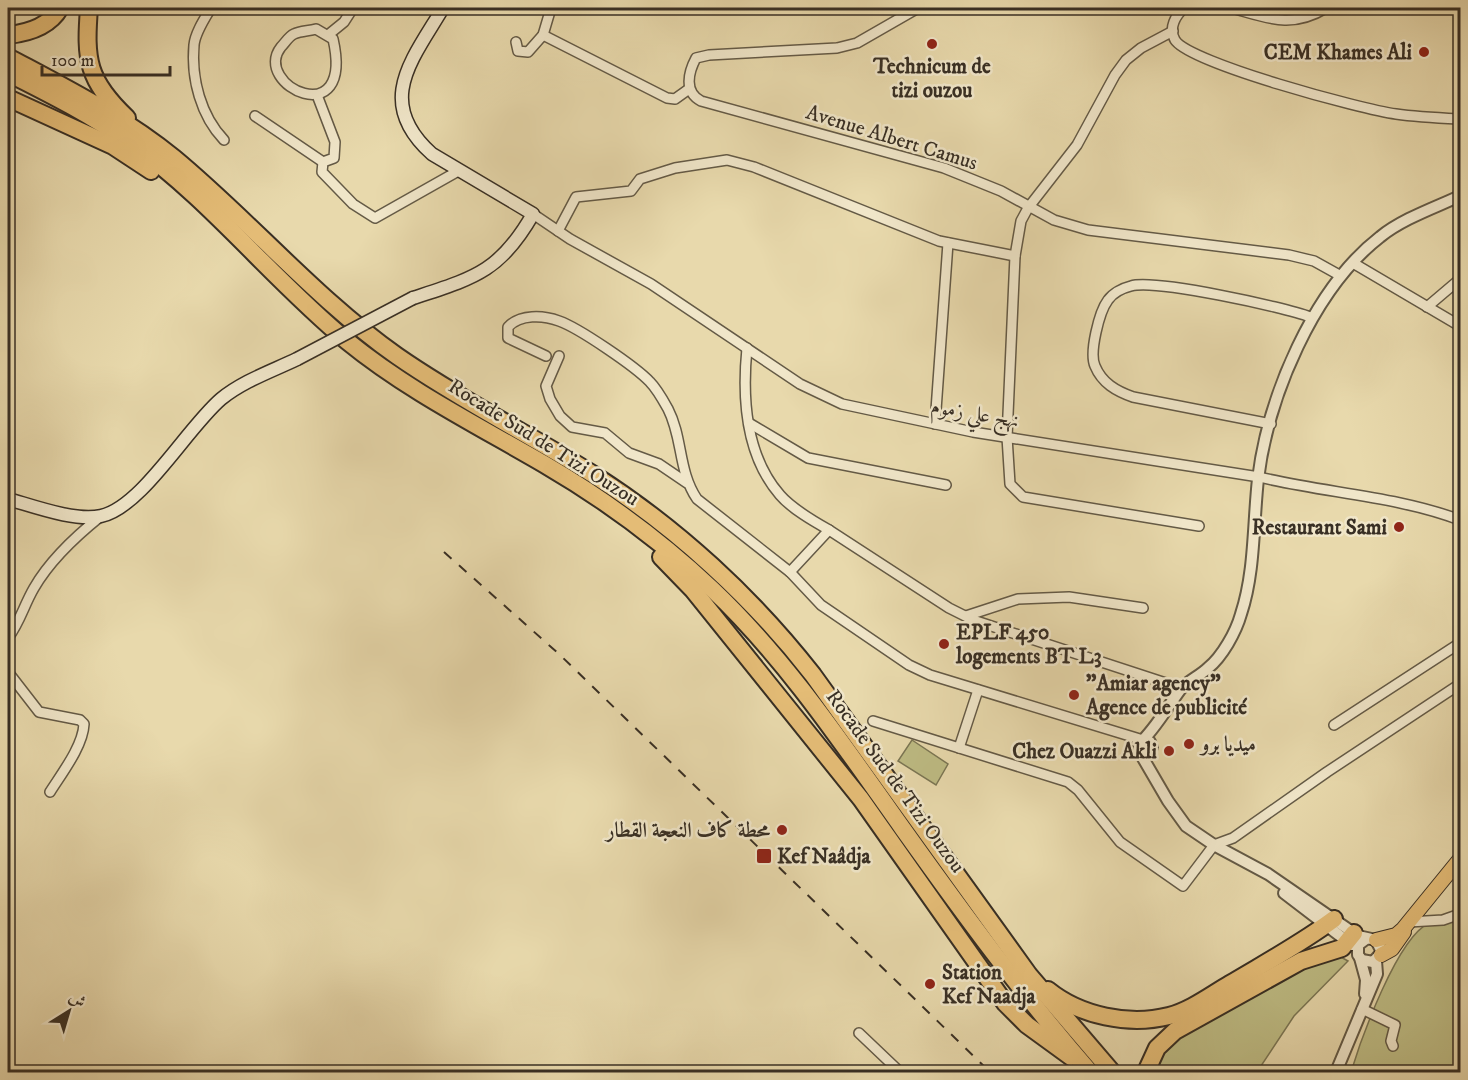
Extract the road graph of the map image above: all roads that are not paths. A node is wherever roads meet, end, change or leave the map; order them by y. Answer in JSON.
{"nodes":[{"id":1,"x":60,"y":8,"type":"edge"},
{"id":2,"x":89,"y":8,"type":"edge"},
{"id":3,"x":211,"y":8,"type":"edge"},
{"id":4,"x":353,"y":8,"type":"edge"},
{"id":5,"x":443,"y":8,"type":"edge"},
{"id":6,"x":551,"y":8,"type":"edge"},
{"id":7,"x":918,"y":8,"type":"edge"},
{"id":8,"x":1184,"y":8,"type":"edge"},
{"id":9,"x":1232,"y":8,"type":"edge"},
{"id":10,"x":1326,"y":8,"type":"edge"},
{"id":11,"x":900,"y":13,"type":"edge"},
{"id":12,"x":1173,"y":31,"type":"junction"},
{"id":13,"x":8,"y":35,"type":"edge"},
{"id":14,"x":328,"y":35,"type":"junction"},
{"id":15,"x":543,"y":35,"type":"junction"},
{"id":16,"x":516,"y":42,"type":"dead end"},
{"id":17,"x":8,"y":57,"type":"edge"},
{"id":18,"x":8,"y":73,"type":"edge"},
{"id":19,"x":689,"y":89,"type":"junction"},
{"id":20,"x":317,"y":95,"type":"junction"},
{"id":21,"x":8,"y":98,"type":"edge"},
{"id":22,"x":255,"y":116,"type":"dead end"},
{"id":23,"x":1461,"y":119,"type":"edge"},
{"id":24,"x":224,"y":140,"type":"dead end"},
{"id":25,"x":157,"y":145,"type":"junction"},
{"id":26,"x":323,"y":162,"type":"junction"},
{"id":27,"x":460,"y":170,"type":"junction"},
{"id":28,"x":1461,"y":196,"type":"edge"},
{"id":29,"x":205,"y":207,"type":"junction"},
{"id":30,"x":1028,"y":208,"type":"junction"},
{"id":31,"x":533,"y":214,"type":"junction"},
{"id":32,"x":558,"y":231,"type":"junction"},
{"id":33,"x":948,"y":243,"type":"junction"},
{"id":34,"x":1015,"y":256,"type":"junction"},
{"id":35,"x":1353,"y":263,"type":"junction"},
{"id":36,"x":1341,"y":276,"type":"junction"},
{"id":37,"x":1461,"y":279,"type":"edge"},
{"id":38,"x":1427,"y":307,"type":"junction"},
{"id":39,"x":1310,"y":317,"type":"junction"},
{"id":40,"x":1461,"y":326,"type":"edge"},
{"id":41,"x":747,"y":348,"type":"junction"},
{"id":42,"x":546,"y":356,"type":"dead end"},
{"id":43,"x":559,"y":356,"type":"dead end"},
{"id":44,"x":749,"y":423,"type":"junction"},
{"id":45,"x":935,"y":424,"type":"junction"},
{"id":46,"x":1271,"y":424,"type":"junction"},
{"id":47,"x":1008,"y":437,"type":"junction"},
{"id":48,"x":1258,"y":477,"type":"junction"},
{"id":49,"x":687,"y":483,"type":"junction"},
{"id":50,"x":946,"y":485,"type":"dead end"},
{"id":51,"x":8,"y":499,"type":"edge"},
{"id":52,"x":612,"y":509,"type":"junction"},
{"id":53,"x":101,"y":516,"type":"junction"},
{"id":54,"x":1461,"y":520,"type":"edge"},
{"id":55,"x":1198,"y":526,"type":"dead end"},
{"id":56,"x":829,"y":530,"type":"junction"},
{"id":57,"x":790,"y":572,"type":"junction"},
{"id":58,"x":1143,"y":608,"type":"dead end"},
{"id":59,"x":966,"y":616,"type":"junction"},
{"id":60,"x":8,"y":638,"type":"edge"},
{"id":61,"x":1461,"y":643,"type":"edge"},
{"id":62,"x":8,"y":672,"type":"edge"},
{"id":63,"x":1461,"y":684,"type":"edge"},
{"id":64,"x":1181,"y":688,"type":"junction"},
{"id":65,"x":978,"y":690,"type":"junction"},
{"id":66,"x":873,"y":722,"type":"dead end"},
{"id":67,"x":1334,"y":724,"type":"dead end"},
{"id":68,"x":1145,"y":746,"type":"junction"},
{"id":69,"x":959,"y":748,"type":"junction"},
{"id":70,"x":50,"y":792,"type":"dead end"},
{"id":71,"x":1214,"y":845,"type":"junction"},
{"id":72,"x":1461,"y":859,"type":"edge"},
{"id":73,"x":1461,"y":914,"type":"edge"},
{"id":74,"x":1331,"y":922,"type":"junction"},
{"id":75,"x":1409,"y":922,"type":"junction"},
{"id":76,"x":1360,"y":944,"type":"junction"},
{"id":77,"x":1378,"y":958,"type":"junction"},
{"id":78,"x":1029,"y":975,"type":"junction"},
{"id":79,"x":1364,"y":1005,"type":"junction"},
{"id":80,"x":859,"y":1033,"type":"dead end"},
{"id":81,"x":1393,"y":1046,"type":"dead end"},
{"id":82,"x":1088,"y":1070,"type":"edge"},
{"id":83,"x":900,"y":1072,"type":"edge"},
{"id":84,"x":1112,"y":1072,"type":"edge"},
{"id":85,"x":1146,"y":1072,"type":"edge"},
{"id":86,"x":1336,"y":1072,"type":"edge"}],
"edges":[{"from":1,"to":13,"type":"highway"},
{"from":2,"to":25,"type":"highway"},
{"from":3,"to":24,"type":"street"},
{"from":4,"to":14,"type":"street"},
{"from":5,"to":27,"type":"main road"},
{"from":6,"to":15,"type":"street"},
{"from":7,"to":11,"type":"street"},
{"from":8,"to":12,"type":"street"},
{"from":9,"to":10,"type":"street"},
{"from":11,"to":19,"type":"street"},
{"from":12,"to":23,"type":"street"},
{"from":12,"to":30,"type":"street"},
{"from":14,"to":20,"type":"street"},
{"from":14,"to":20,"type":"street"},
{"from":15,"to":16,"type":"street"},
{"from":15,"to":19,"type":"street"},
{"from":17,"to":25,"type":"highway"},
{"from":18,"to":29,"type":"highway","name":"Rocade Sud de Tizi Ouzou"},
{"from":19,"to":30,"type":"street","name":"Avenue Albert Camus"},
{"from":20,"to":26,"type":"street"},
{"from":21,"to":29,"type":"highway"},
{"from":22,"to":26,"type":"street"},
{"from":25,"to":78,"type":"highway","name":"Rocade Sud de Tizi Ouzou"},
{"from":26,"to":27,"type":"street"},
{"from":27,"to":31,"type":"main road"},
{"from":28,"to":35,"type":"street"},
{"from":29,"to":52,"type":"highway","name":"Rocade Sud de Tizi Ouzou"},
{"from":30,"to":34,"type":"street"},
{"from":30,"to":36,"type":"street","name":"Avenue Albert Camus"},
{"from":31,"to":32,"type":"street","name":"نهج علي زموم"},
{"from":31,"to":53,"type":"main road","bridge":true},
{"from":32,"to":33,"type":"street"},
{"from":32,"to":41,"type":"street","name":"نهج علي زموم"},
{"from":33,"to":34,"type":"street"},
{"from":33,"to":45,"type":"street"},
{"from":34,"to":47,"type":"street"},
{"from":35,"to":36,"type":"street"},
{"from":35,"to":38,"type":"street"},
{"from":36,"to":39,"type":"street"},
{"from":37,"to":38,"type":"street"},
{"from":38,"to":40,"type":"street"},
{"from":39,"to":46,"type":"street"},
{"from":39,"to":46,"type":"street"},
{"from":41,"to":44,"type":"street"},
{"from":41,"to":45,"type":"street","name":"نهج علي زموم"},
{"from":42,"to":49,"type":"street"},
{"from":43,"to":49,"type":"street"},
{"from":44,"to":50,"type":"street"},
{"from":44,"to":56,"type":"street"},
{"from":45,"to":47,"type":"street","name":"نهج علي زموم"},
{"from":46,"to":48,"type":"street"},
{"from":47,"to":48,"type":"street","name":"نهج علي زموم"},
{"from":47,"to":55,"type":"street"},
{"from":48,"to":54,"type":"street","name":"نهج علي زموم"},
{"from":48,"to":64,"type":"street"},
{"from":49,"to":57,"type":"street"},
{"from":51,"to":53,"type":"main road"},
{"from":52,"to":82,"type":"highway","name":"Rocade Sud de Tizi Ouzou"},
{"from":52,"to":82,"type":"highway"},
{"from":53,"to":60,"type":"street"},
{"from":56,"to":57,"type":"street"},
{"from":56,"to":59,"type":"street"},
{"from":57,"to":65,"type":"street"},
{"from":58,"to":59,"type":"street"},
{"from":59,"to":64,"type":"street"},
{"from":61,"to":67,"type":"street"},
{"from":62,"to":70,"type":"street"},
{"from":63,"to":71,"type":"street"},
{"from":64,"to":68,"type":"street"},
{"from":65,"to":68,"type":"street"},
{"from":65,"to":69,"type":"street"},
{"from":66,"to":69,"type":"street"},
{"from":68,"to":71,"type":"street"},
{"from":69,"to":71,"type":"street"},
{"from":71,"to":74,"type":"street"},
{"from":72,"to":75,"type":"main road"},
{"from":73,"to":75,"type":"street"},
{"from":74,"to":76,"type":"street"},
{"from":74,"to":78,"type":"highway"},
{"from":75,"to":76,"type":"main road"},
{"from":75,"to":77,"type":"main road"},
{"from":76,"to":77,"type":"street"},
{"from":76,"to":77,"type":"street"},
{"from":76,"to":79,"type":"street"},
{"from":76,"to":85,"type":"highway"},
{"from":77,"to":79,"type":"street"},
{"from":78,"to":84,"type":"highway","name":"Rocade Sud de Tizi Ouzou"},
{"from":79,"to":81,"type":"street"},
{"from":79,"to":86,"type":"street"},
{"from":80,"to":83,"type":"street"}]}
